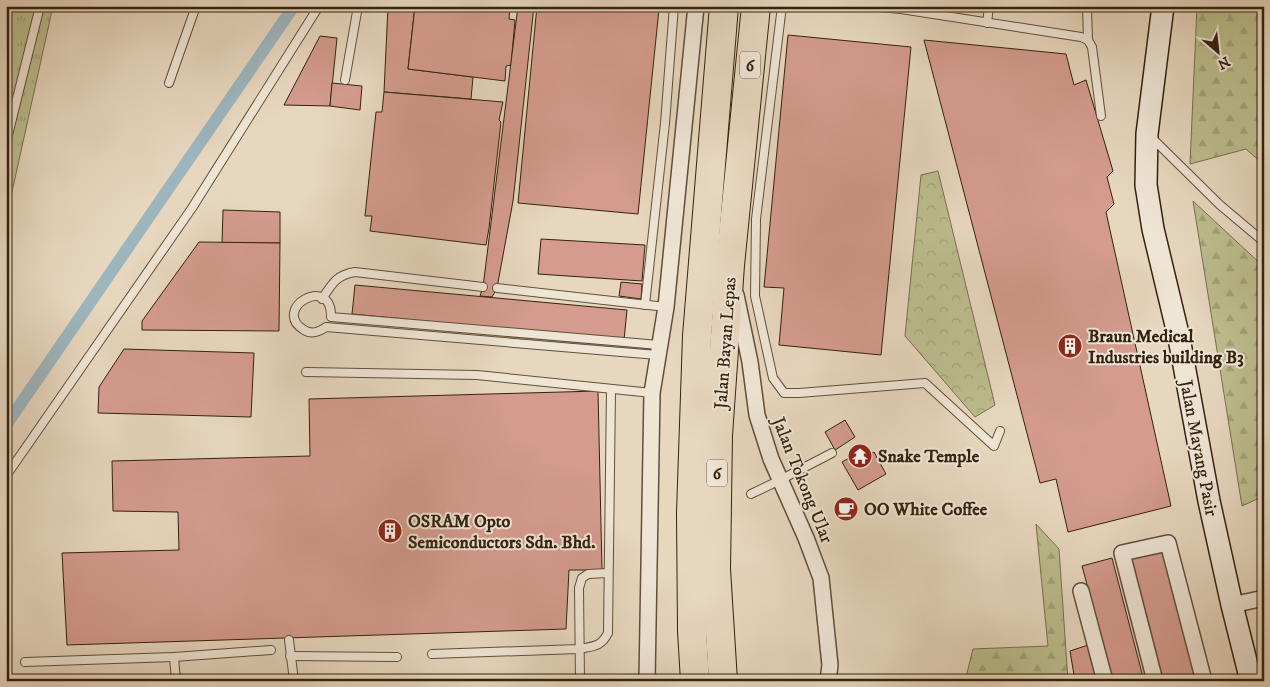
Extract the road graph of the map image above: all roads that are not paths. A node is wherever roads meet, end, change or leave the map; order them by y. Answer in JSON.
{"nodes":[{"id":1,"x":40,"y":6,"type":"edge"},
{"id":2,"x":196,"y":6,"type":"edge"},
{"id":3,"x":319,"y":6,"type":"edge"},
{"id":4,"x":358,"y":6,"type":"edge"},
{"id":5,"x":674,"y":6,"type":"edge"},
{"id":6,"x":696,"y":6,"type":"edge"},
{"id":7,"x":724,"y":6,"type":"edge"},
{"id":8,"x":756,"y":6,"type":"edge"},
{"id":9,"x":782,"y":6,"type":"edge"},
{"id":10,"x":868,"y":6,"type":"edge"},
{"id":11,"x":989,"y":6,"type":"edge"},
{"id":12,"x":1087,"y":6,"type":"edge"},
{"id":13,"x":1161,"y":7,"type":"edge"},
{"id":14,"x":902,"y":8,"type":"edge"},
{"id":15,"x":987,"y":23,"type":"junction"},
{"id":16,"x":1088,"y":40,"type":"junction"},
{"id":17,"x":345,"y":80,"type":"dead end"},
{"id":18,"x":169,"y":83,"type":"dead end"},
{"id":19,"x":1101,"y":116,"type":"dead end"},
{"id":20,"x":674,"y":125,"type":"junction"},
{"id":21,"x":1147,"y":134,"type":"junction"},
{"id":22,"x":6,"y":143,"type":"edge"},
{"id":23,"x":1264,"y":242,"type":"edge"},
{"id":24,"x":730,"y":265,"type":"junction"},
{"id":25,"x":483,"y":287,"type":"dead end"},
{"id":26,"x":497,"y":288,"type":"dead end"},
{"id":27,"x":322,"y":298,"type":"junction"},
{"id":28,"x":645,"y":305,"type":"junction"},
{"id":29,"x":666,"y":307,"type":"junction"},
{"id":30,"x":658,"y":350,"type":"junction"},
{"id":31,"x":306,"y":372,"type":"dead end"},
{"id":32,"x":611,"y":389,"type":"junction"},
{"id":33,"x":652,"y":393,"type":"junction"},
{"id":34,"x":1000,"y":431,"type":"dead end"},
{"id":35,"x":832,"y":452,"type":"dead end"},
{"id":36,"x":6,"y":476,"type":"edge"},
{"id":37,"x":780,"y":480,"type":"junction"},
{"id":38,"x":751,"y":494,"type":"dead end"},
{"id":39,"x":608,"y":573,"type":"junction"},
{"id":40,"x":1081,"y":591,"type":"dead end"},
{"id":41,"x":1264,"y":598,"type":"edge"},
{"id":42,"x":1232,"y":605,"type":"junction"},
{"id":43,"x":289,"y":640,"type":"dead end"},
{"id":44,"x":579,"y":648,"type":"junction"},
{"id":45,"x":271,"y":650,"type":"dead end"},
{"id":46,"x":432,"y":654,"type":"dead end"},
{"id":47,"x":290,"y":656,"type":"junction"},
{"id":48,"x":174,"y":657,"type":"junction"},
{"id":49,"x":397,"y":657,"type":"dead end"},
{"id":50,"x":25,"y":662,"type":"dead end"},
{"id":51,"x":176,"y":681,"type":"edge"},
{"id":52,"x":294,"y":681,"type":"edge"},
{"id":53,"x":580,"y":681,"type":"edge"},
{"id":54,"x":647,"y":681,"type":"edge"},
{"id":55,"x":695,"y":681,"type":"edge"},
{"id":56,"x":723,"y":681,"type":"edge"},
{"id":57,"x":828,"y":681,"type":"edge"},
{"id":58,"x":1105,"y":681,"type":"edge"},
{"id":59,"x":1155,"y":681,"type":"edge"},
{"id":60,"x":1204,"y":681,"type":"edge"},
{"id":61,"x":1251,"y":681,"type":"edge"}],
"edges":[{"from":1,"to":22,"type":"lane"},
{"from":2,"to":18,"type":"lane"},
{"from":3,"to":36,"type":"lane"},
{"from":4,"to":17,"type":"lane"},
{"from":5,"to":20,"type":"lane"},
{"from":6,"to":20,"type":"street"},
{"from":7,"to":55,"type":"highway","name":"Jalan Bayan Lepas","number":"6"},
{"from":8,"to":24,"type":"highway","name":"Jalan Bayan Lepas","number":"6"},
{"from":9,"to":34,"type":"lane"},
{"from":10,"to":14,"type":"lane"},
{"from":11,"to":15,"type":"lane"},
{"from":12,"to":16,"type":"lane"},
{"from":13,"to":21,"type":"street","name":"Jalan Mayang Pasir"},
{"from":14,"to":15,"type":"lane"},
{"from":15,"to":16,"type":"lane"},
{"from":16,"to":19,"type":"lane"},
{"from":20,"to":28,"type":"lane"},
{"from":20,"to":29,"type":"street"},
{"from":21,"to":23,"type":"lane"},
{"from":21,"to":42,"type":"street","name":"Jalan Mayang Pasir"},
{"from":24,"to":37,"type":"street","name":"Jalan Tokong Ular"},
{"from":24,"to":56,"type":"highway","name":"Jalan Bayan Lepas","number":"6"},
{"from":25,"to":27,"type":"lane"},
{"from":26,"to":28,"type":"lane"},
{"from":27,"to":30,"type":"lane"},
{"from":27,"to":30,"type":"lane"},
{"from":28,"to":29,"type":"lane"},
{"from":29,"to":30,"type":"street"},
{"from":30,"to":33,"type":"street"},
{"from":31,"to":32,"type":"lane"},
{"from":32,"to":33,"type":"lane"},
{"from":32,"to":39,"type":"lane"},
{"from":33,"to":54,"type":"street"},
{"from":35,"to":37,"type":"lane"},
{"from":37,"to":38,"type":"lane"},
{"from":37,"to":57,"type":"street","name":"Jalan Tokong Ular"},
{"from":39,"to":44,"type":"lane"},
{"from":39,"to":44,"type":"lane"},
{"from":40,"to":58,"type":"street"},
{"from":41,"to":42,"type":"street"},
{"from":42,"to":61,"type":"street","name":"Jalan Mayang Pasir"},
{"from":43,"to":47,"type":"lane"},
{"from":44,"to":46,"type":"lane"},
{"from":44,"to":53,"type":"lane"},
{"from":45,"to":48,"type":"lane"},
{"from":47,"to":49,"type":"lane"},
{"from":47,"to":52,"type":"lane"},
{"from":48,"to":50,"type":"lane"},
{"from":48,"to":51,"type":"lane"},
{"from":59,"to":60,"type":"street"}]}
